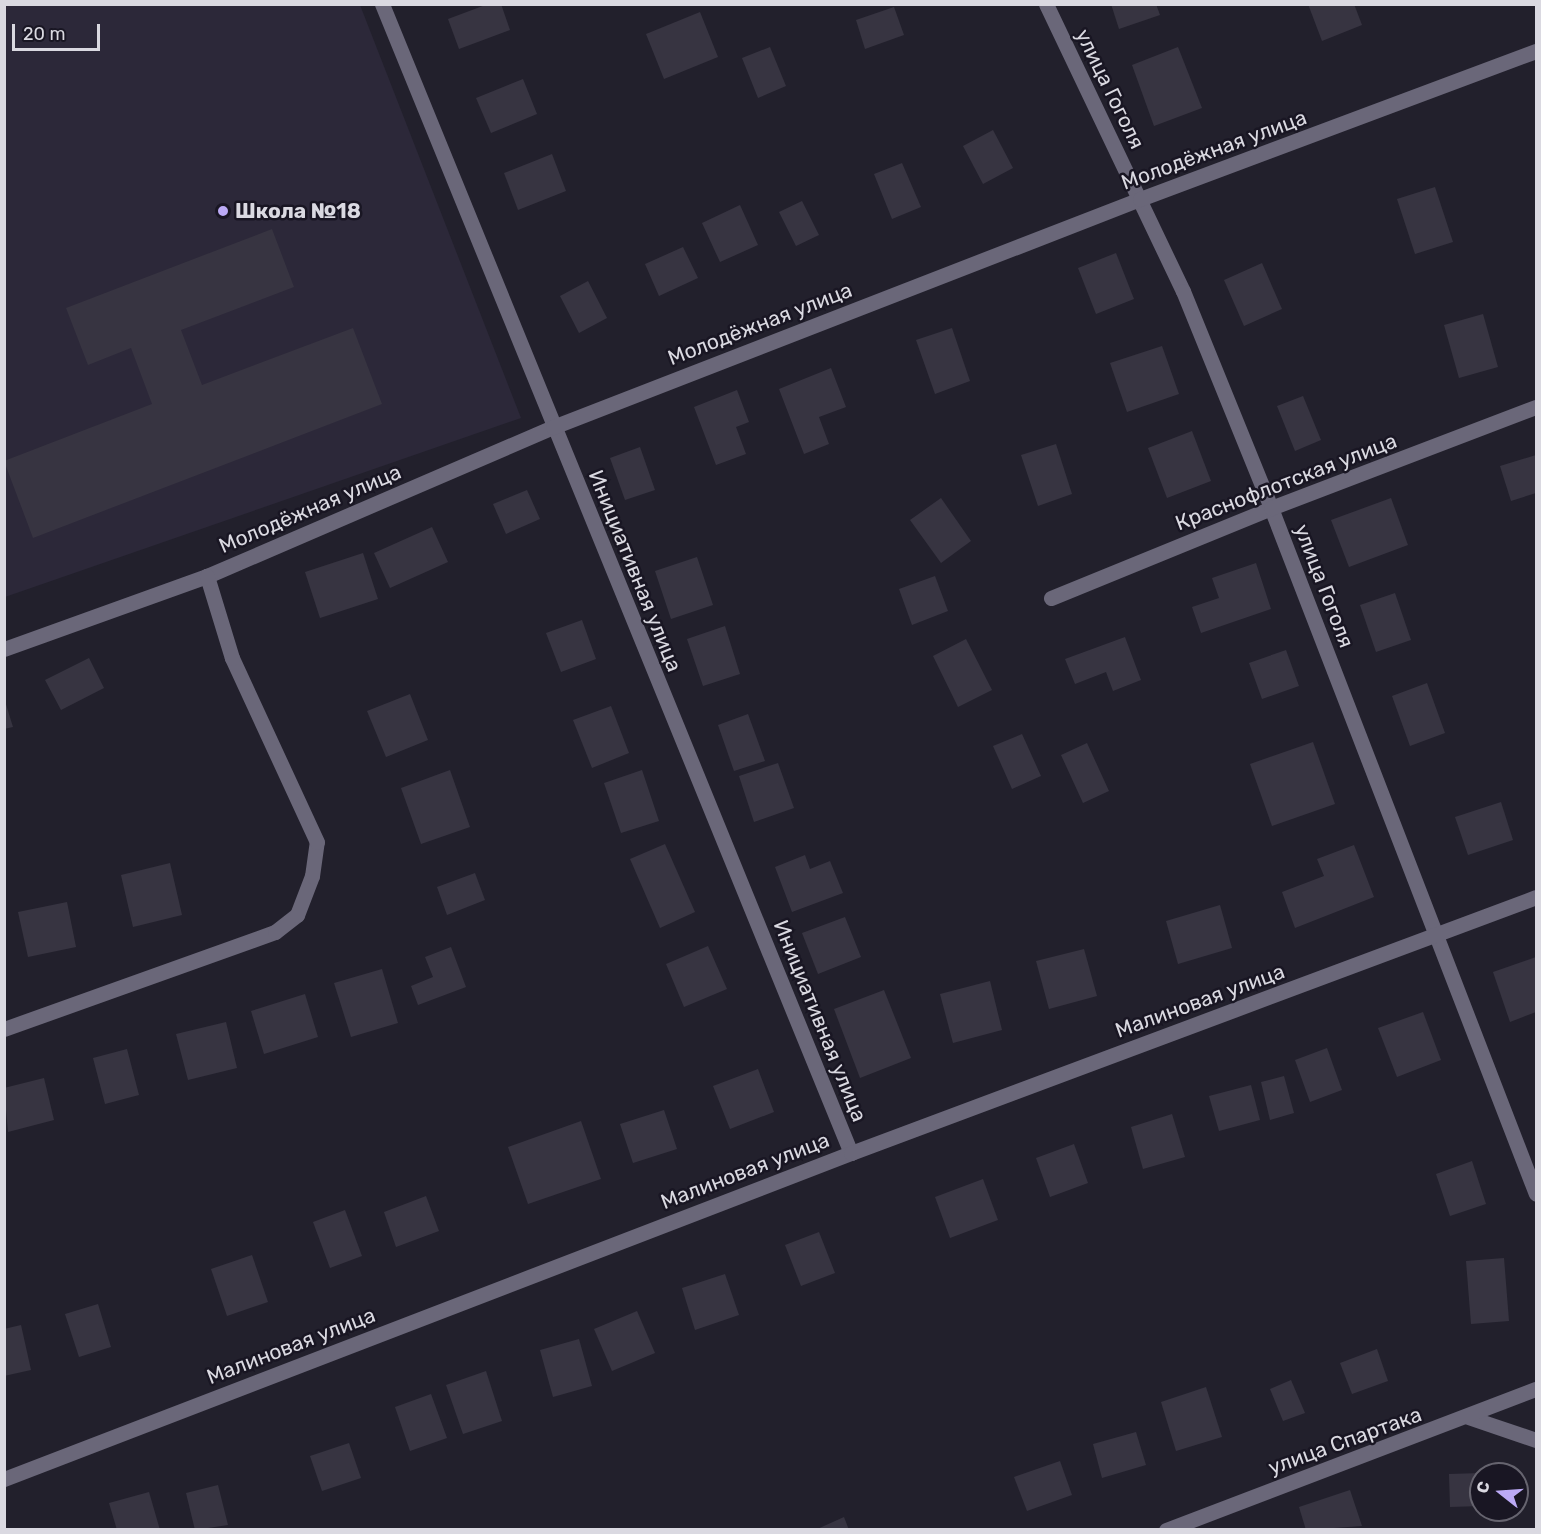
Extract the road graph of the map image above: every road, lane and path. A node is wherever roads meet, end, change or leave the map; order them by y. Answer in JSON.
{"nodes":[{"id":1,"x":382,"y":4,"type":"edge"},
{"id":2,"x":1046,"y":4,"type":"edge"},
{"id":3,"x":1536,"y":51,"type":"edge"},
{"id":4,"x":1140,"y":199,"type":"junction"},
{"id":5,"x":1536,"y":407,"type":"edge"},
{"id":6,"x":553,"y":427,"type":"junction"},
{"id":7,"x":1271,"y":508,"type":"junction"},
{"id":8,"x":207,"y":576,"type":"junction"},
{"id":9,"x":1051,"y":598,"type":"dead end"},
{"id":10,"x":4,"y":648,"type":"edge"},
{"id":11,"x":1536,"y":897,"type":"edge"},
{"id":12,"x":1437,"y":936,"type":"junction"},
{"id":13,"x":4,"y":1029,"type":"edge"},
{"id":14,"x":851,"y":1153,"type":"junction"},
{"id":15,"x":1536,"y":1194,"type":"edge"},
{"id":16,"x":1536,"y":1389,"type":"edge"},
{"id":17,"x":1468,"y":1417,"type":"junction"},
{"id":18,"x":1536,"y":1440,"type":"edge"},
{"id":19,"x":4,"y":1479,"type":"edge"},
{"id":20,"x":1167,"y":1530,"type":"edge"}],
"edges":[{"from":1,"to":6,"type":"street","name":"Инициативная улица"},
{"from":2,"to":4,"type":"street","name":"улица Гоголя"},
{"from":3,"to":4,"type":"street","name":"Молодёжная улица"},
{"from":4,"to":6,"type":"street","name":"Молодёжная улица"},
{"from":4,"to":7,"type":"street","name":"улица Гоголя"},
{"from":5,"to":7,"type":"street","name":"Краснофлотская улица"},
{"from":6,"to":8,"type":"street","name":"Молодёжная улица"},
{"from":6,"to":14,"type":"street","name":"Инициативная улица"},
{"from":7,"to":9,"type":"street","name":"Краснофлотская улица"},
{"from":7,"to":12,"type":"street","name":"улица Гоголя"},
{"from":8,"to":10,"type":"street","name":"Молодёжная улица"},
{"from":8,"to":13,"type":"street"},
{"from":11,"to":12,"type":"street","name":"Малиновая улица"},
{"from":12,"to":14,"type":"street","name":"Малиновая улица"},
{"from":12,"to":15,"type":"street","name":"улица Гоголя"},
{"from":14,"to":19,"type":"street","name":"Малиновая улица"},
{"from":16,"to":17,"type":"street","name":"улица Спартака"},
{"from":17,"to":18,"type":"street"},
{"from":17,"to":20,"type":"street","name":"улица Спартака"}]}
